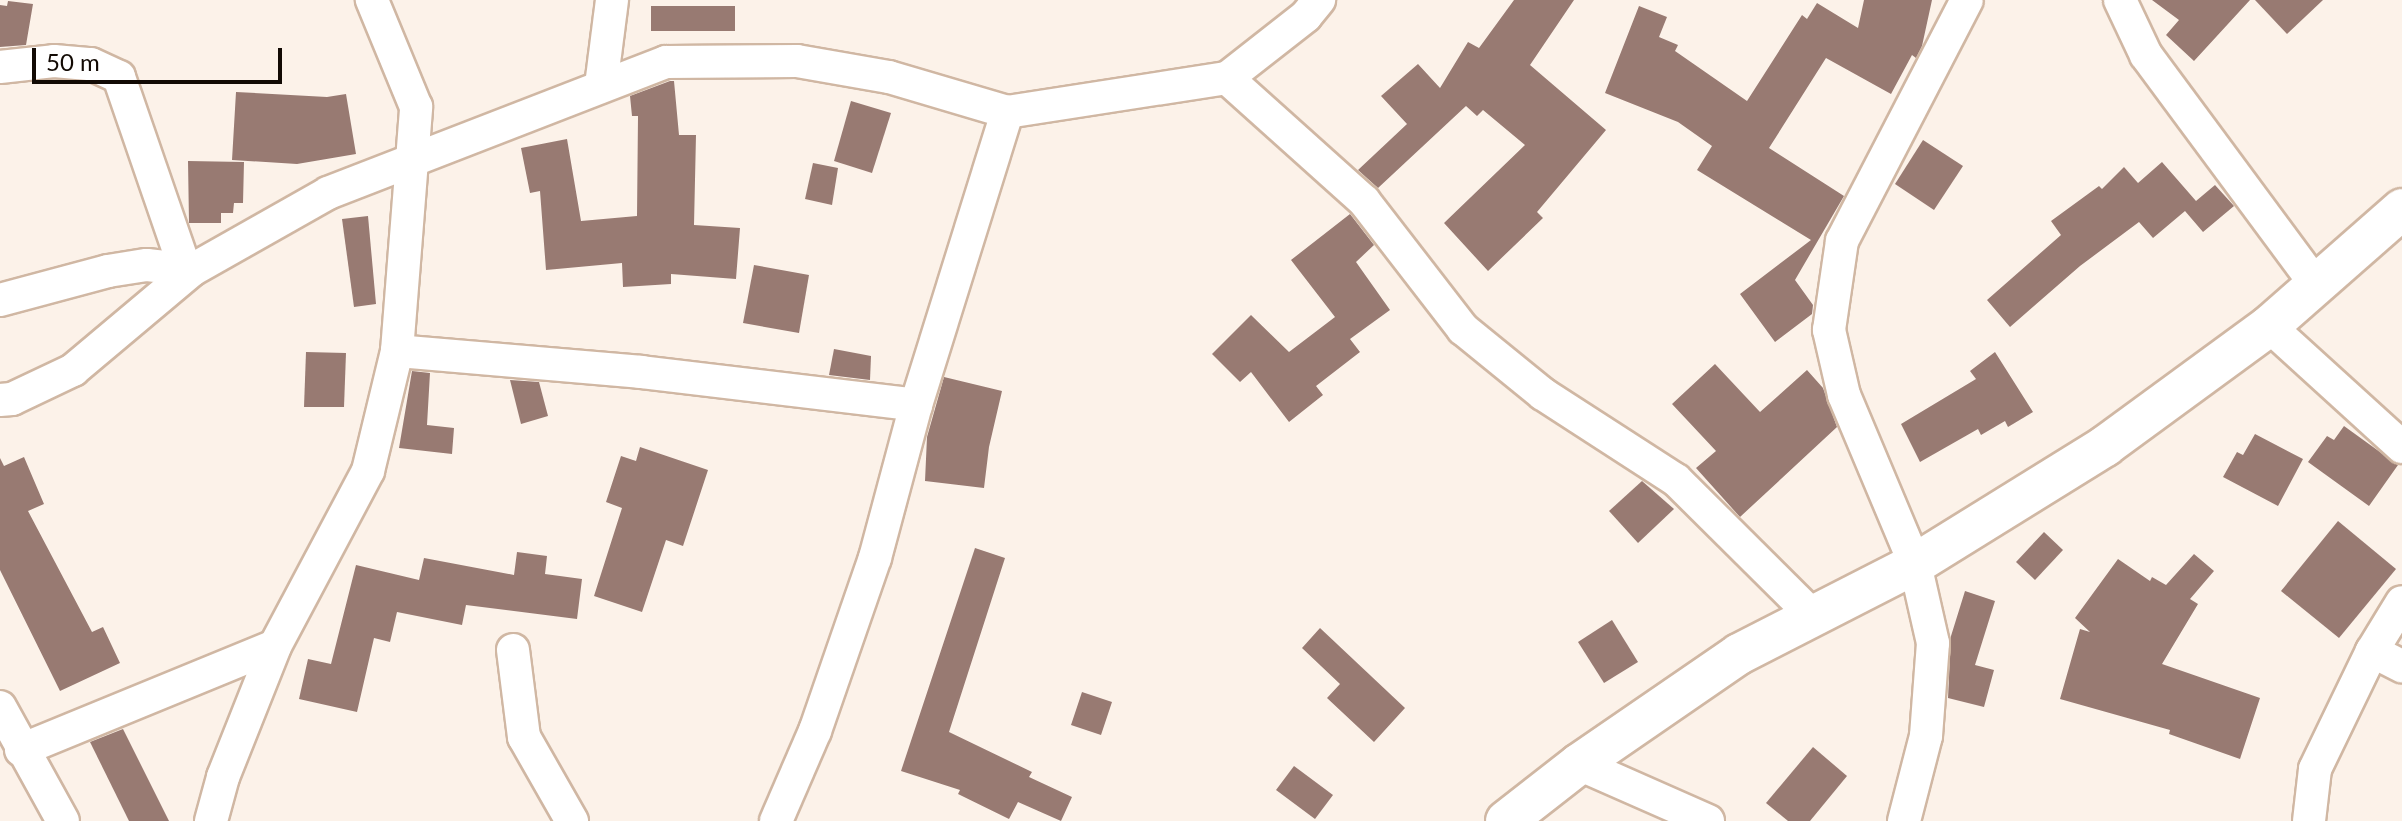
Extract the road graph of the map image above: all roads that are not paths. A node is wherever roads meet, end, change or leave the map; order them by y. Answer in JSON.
{"nodes":[{"id":1,"x":372,"y":0,"type":"edge"},
{"id":2,"x":612,"y":0,"type":"edge"},
{"id":3,"x":1319,"y":0,"type":"edge"},
{"id":4,"x":1967,"y":0,"type":"edge"},
{"id":5,"x":2120,"y":0,"type":"edge"},
{"id":6,"x":0,"y":67,"type":"edge"},
{"id":7,"x":1227,"y":78,"type":"junction"},
{"id":8,"x":601,"y":86,"type":"junction"},
{"id":9,"x":416,"y":107,"type":"junction"},
{"id":10,"x":1007,"y":112,"type":"junction"},
{"id":11,"x":466,"y":140,"type":"junction"},
{"id":12,"x":413,"y":159,"type":"junction"},
{"id":13,"x":2402,"y":209,"type":"edge"},
{"id":14,"x":189,"y":270,"type":"junction"},
{"id":15,"x":2316,"y":285,"type":"junction"},
{"id":16,"x":0,"y":300,"type":"edge"},
{"id":17,"x":2269,"y":326,"type":"junction"},
{"id":18,"x":397,"y":351,"type":"junction"},
{"id":19,"x":0,"y":400,"type":"edge"},
{"id":20,"x":916,"y":405,"type":"junction"},
{"id":21,"x":2402,"y":447,"type":"edge"},
{"id":22,"x":1915,"y":564,"type":"junction"},
{"id":23,"x":2402,"y":602,"type":"edge"},
{"id":24,"x":1813,"y":616,"type":"junction"},
{"id":25,"x":275,"y":646,"type":"junction"},
{"id":26,"x":513,"y":650,"type":"dead end"},
{"id":27,"x":2372,"y":651,"type":"junction"},
{"id":28,"x":2402,"y":666,"type":"edge"},
{"id":29,"x":1,"y":712,"type":"edge"},
{"id":30,"x":21,"y":750,"type":"junction"},
{"id":31,"x":1579,"y":764,"type":"junction"},
{"id":32,"x":63,"y":821,"type":"edge"},
{"id":33,"x":211,"y":821,"type":"edge"},
{"id":34,"x":572,"y":821,"type":"edge"},
{"id":35,"x":776,"y":821,"type":"edge"},
{"id":36,"x":1506,"y":821,"type":"edge"},
{"id":37,"x":1708,"y":821,"type":"edge"},
{"id":38,"x":1904,"y":821,"type":"edge"},
{"id":39,"x":2309,"y":821,"type":"edge"}],
"edges":[{"from":1,"to":9,"type":"street"},
{"from":2,"to":8,"type":"street"},
{"from":3,"to":7,"type":"street"},
{"from":4,"to":22,"type":"street"},
{"from":5,"to":15,"type":"street"},
{"from":6,"to":14,"type":"street"},
{"from":7,"to":10,"type":"street"},
{"from":7,"to":24,"type":"street"},
{"from":8,"to":10,"type":"street"},
{"from":8,"to":11,"type":"street"},
{"from":9,"to":11,"type":"street"},
{"from":9,"to":12,"type":"street"},
{"from":10,"to":20,"type":"street"},
{"from":11,"to":12,"type":"street"},
{"from":12,"to":14,"type":"street"},
{"from":12,"to":18,"type":"street"},
{"from":13,"to":15,"type":"main road"},
{"from":14,"to":16,"type":"street"},
{"from":14,"to":19,"type":"street"},
{"from":15,"to":17,"type":"main road"},
{"from":17,"to":21,"type":"street"},
{"from":17,"to":22,"type":"main road"},
{"from":18,"to":20,"type":"street"},
{"from":18,"to":25,"type":"street"},
{"from":20,"to":35,"type":"street"},
{"from":22,"to":24,"type":"main road"},
{"from":22,"to":38,"type":"street"},
{"from":23,"to":27,"type":"street"},
{"from":24,"to":31,"type":"main road"},
{"from":25,"to":30,"type":"street"},
{"from":25,"to":33,"type":"street"},
{"from":26,"to":34,"type":"street"},
{"from":27,"to":28,"type":"street"},
{"from":27,"to":39,"type":"street"},
{"from":29,"to":30,"type":"street"},
{"from":30,"to":32,"type":"street"},
{"from":31,"to":36,"type":"main road"},
{"from":31,"to":37,"type":"street"}]}
